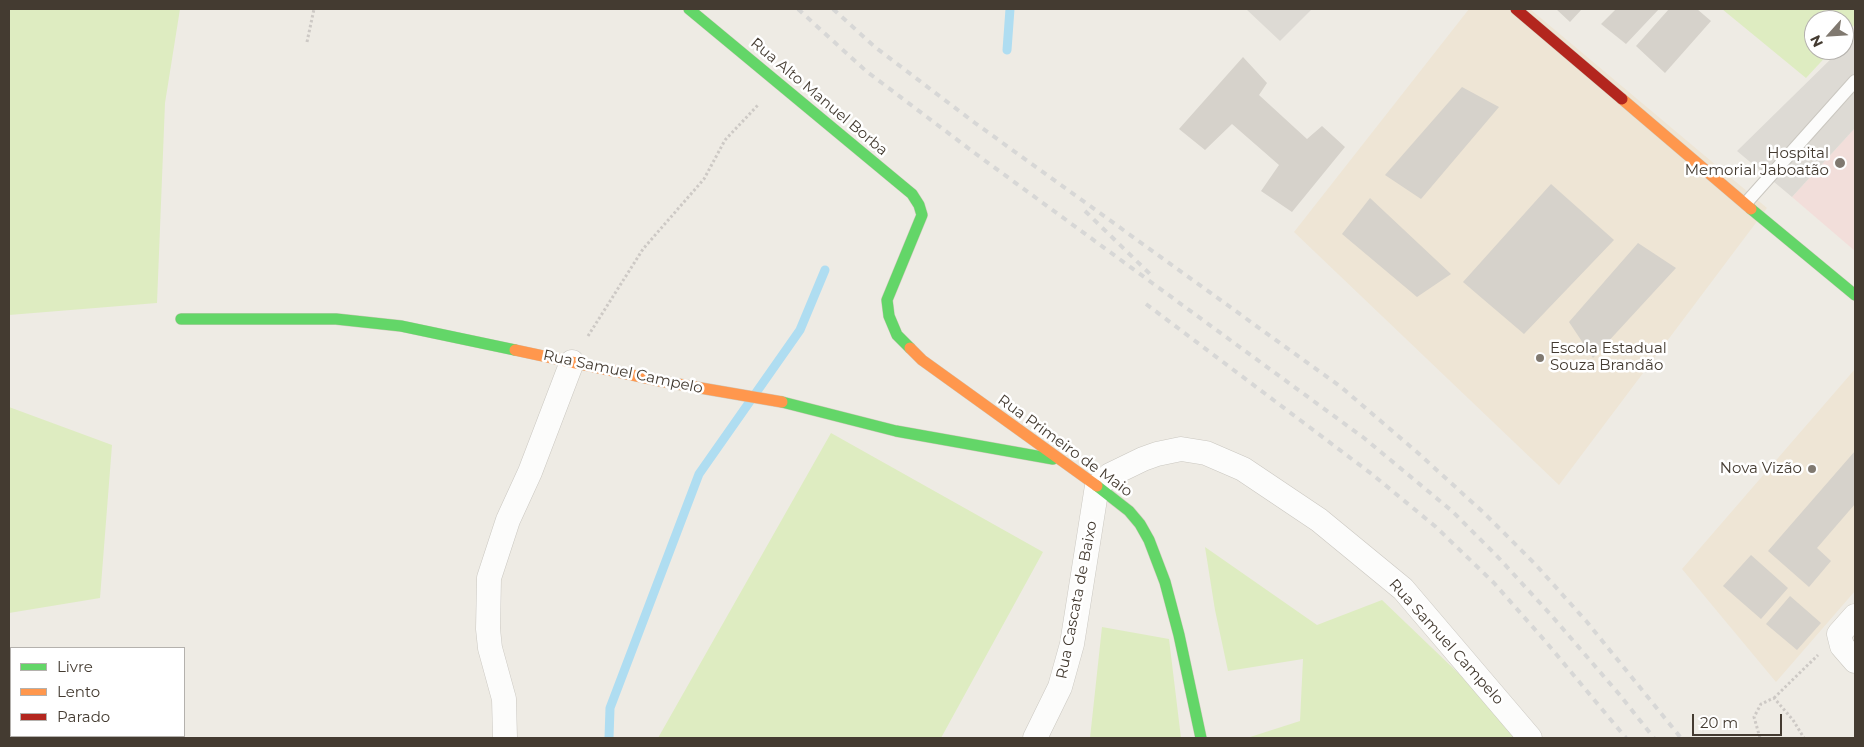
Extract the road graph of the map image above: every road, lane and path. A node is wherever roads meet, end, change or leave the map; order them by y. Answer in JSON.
{"nodes":[{"id":1,"x":314,"y":9,"type":"edge"},
{"id":2,"x":689,"y":9,"type":"edge"},
{"id":3,"x":1516,"y":9,"type":"edge"},
{"id":4,"x":307,"y":42,"type":"dead end"},
{"id":5,"x":1855,"y":80,"type":"edge"},
{"id":6,"x":779,"y":83,"type":"junction"},
{"id":7,"x":1746,"y":203,"type":"junction"},
{"id":8,"x":922,"y":215,"type":"joint"},
{"id":9,"x":1855,"y":295,"type":"edge"},
{"id":10,"x":181,"y":319,"type":"dead end"},
{"id":11,"x":572,"y":362,"type":"junction"},
{"id":12,"x":1060,"y":460,"type":"junction"},
{"id":13,"x":1097,"y":486,"type":"junction"},
{"id":14,"x":1855,"y":616,"type":"edge"},
{"id":15,"x":1839,"y":634,"type":"junction"},
{"id":16,"x":1855,"y":661,"type":"edge"},
{"id":17,"x":1774,"y":698,"type":"junction"},
{"id":18,"x":505,"y":738,"type":"edge"},
{"id":19,"x":1036,"y":738,"type":"edge"},
{"id":20,"x":1201,"y":738,"type":"edge"},
{"id":21,"x":1530,"y":738,"type":"edge"},
{"id":22,"x":1760,"y":738,"type":"edge"},
{"id":23,"x":1804,"y":738,"type":"edge"}],
"edges":[{"from":1,"to":4,"type":"path"},
{"from":2,"to":6,"type":"street","name":"Rua Alto Manuel Borba"},
{"from":3,"to":7,"type":"street"},
{"from":5,"to":7,"type":"lane"},
{"from":6,"to":8,"type":"street","name":"Rua Alto Manuel Borba"},
{"from":6,"to":11,"type":"path"},
{"from":7,"to":9,"type":"street"},
{"from":8,"to":12,"type":"street","name":"Rua Primeiro de Maio"},
{"from":10,"to":11,"type":"street","name":"Rua Samuel Campelo"},
{"from":11,"to":12,"type":"street","name":"Rua Samuel Campelo"},
{"from":11,"to":18,"type":"street"},
{"from":12,"to":13,"type":"street","name":"Rua Primeiro de Maio"},
{"from":13,"to":19,"type":"street","name":"Rua Cascata de Baixo"},
{"from":13,"to":20,"type":"street","name":"Rua Primeiro de Maio"},
{"from":13,"to":21,"type":"street","name":"Rua Samuel Campelo"},
{"from":14,"to":15,"type":"street"},
{"from":15,"to":16,"type":"street"},
{"from":15,"to":17,"type":"path"},
{"from":17,"to":22,"type":"path"},
{"from":17,"to":23,"type":"path"}]}
